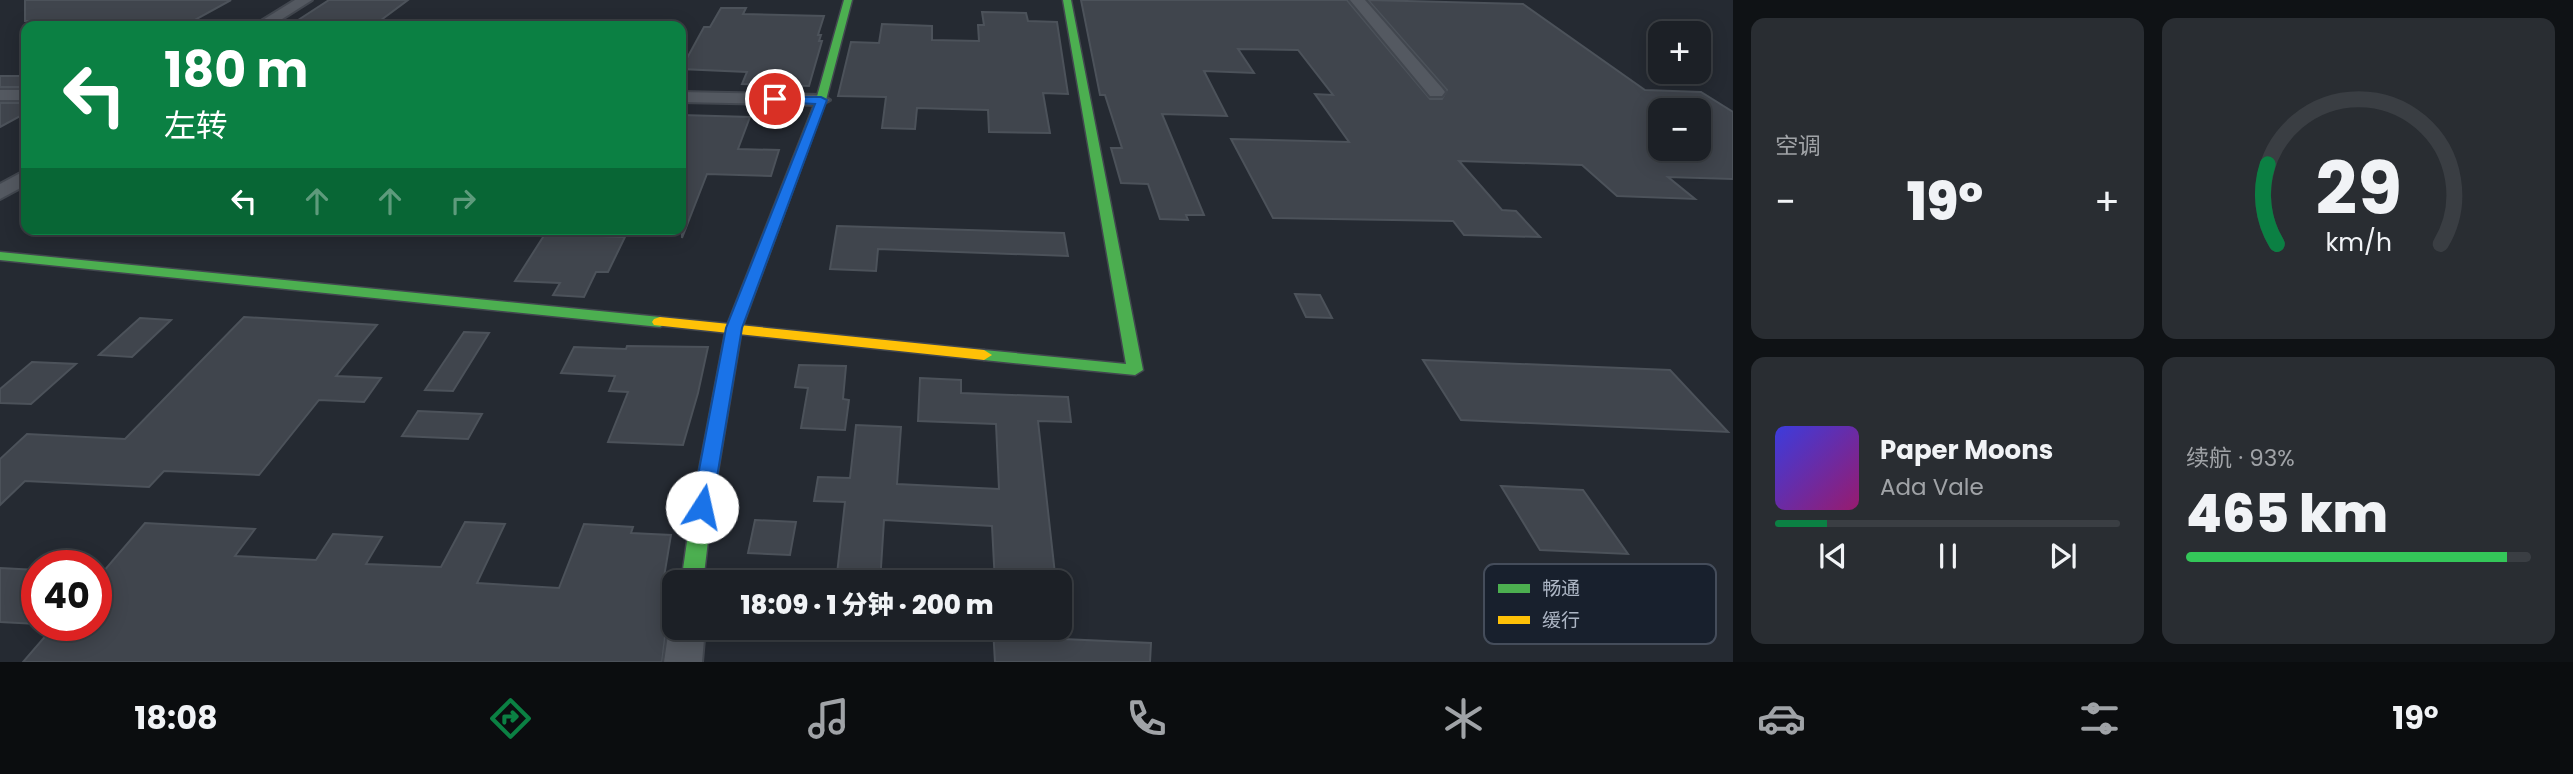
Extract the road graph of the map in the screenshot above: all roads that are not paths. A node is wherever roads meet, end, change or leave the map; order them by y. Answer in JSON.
{"nodes":[{"id":1,"x":306,"y":0,"type":"edge"},
{"id":2,"x":848,"y":0,"type":"edge"},
{"id":3,"x":1067,"y":0,"type":"edge"},
{"id":4,"x":1357,"y":0,"type":"edge"},
{"id":5,"x":270,"y":21,"type":"edge"},
{"id":6,"x":1436,"y":92,"type":"dead end"},
{"id":7,"x":0,"y":95,"type":"edge"},
{"id":8,"x":21,"y":95,"type":"edge"},
{"id":9,"x":686,"y":97,"type":"edge"},
{"id":10,"x":821,"y":100,"type":"junction"},
{"id":11,"x":21,"y":179,"type":"edge"},
{"id":12,"x":0,"y":193,"type":"edge"},
{"id":13,"x":0,"y":256,"type":"edge"},
{"id":14,"x":734,"y":328,"type":"junction"},
{"id":15,"x":694,"y":570,"type":"edge"},
{"id":16,"x":685,"y":640,"type":"edge"},
{"id":17,"x":682,"y":662,"type":"edge"}],
"edges":[{"from":1,"to":5,"type":"street"},
{"from":2,"to":10,"type":"street"},
{"from":3,"to":14,"type":"street"},
{"from":4,"to":6,"type":"street"},
{"from":7,"to":8,"type":"street"},
{"from":9,"to":10,"type":"street"},
{"from":10,"to":14,"type":"street"},
{"from":11,"to":12,"type":"street"},
{"from":13,"to":14,"type":"street"},
{"from":14,"to":15,"type":"street"},
{"from":16,"to":17,"type":"street"}]}
